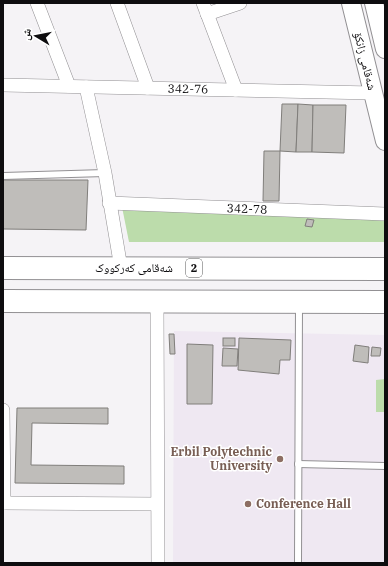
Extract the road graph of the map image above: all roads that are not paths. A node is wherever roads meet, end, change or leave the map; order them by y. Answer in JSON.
{"nodes":[{"id":1,"x":37,"y":3,"type":"edge"},
{"id":2,"x":117,"y":3,"type":"edge"},
{"id":3,"x":240,"y":3,"type":"edge"},
{"id":4,"x":351,"y":3,"type":"edge"},
{"id":5,"x":374,"y":3,"type":"edge"},
{"id":6,"x":205,"y":9,"type":"edge"},
{"id":7,"x":385,"y":49,"type":"edge"},
{"id":8,"x":3,"y":84,"type":"edge"},
{"id":9,"x":69,"y":86,"type":"junction"},
{"id":10,"x":86,"y":86,"type":"junction"},
{"id":11,"x":148,"y":88,"type":"junction"},
{"id":12,"x":236,"y":90,"type":"junction"},
{"id":13,"x":373,"y":93,"type":"junction"},
{"id":14,"x":385,"y":142,"type":"edge"},
{"id":15,"x":105,"y":173,"type":"junction"},
{"id":16,"x":3,"y":176,"type":"edge"},
{"id":17,"x":109,"y":203,"type":"junction"},
{"id":18,"x":385,"y":214,"type":"edge"},
{"id":19,"x":3,"y":268,"type":"edge"},
{"id":20,"x":120,"y":268,"type":"junction"},
{"id":21,"x":385,"y":268,"type":"edge"},
{"id":22,"x":3,"y":301,"type":"edge"},
{"id":23,"x":157,"y":301,"type":"junction"},
{"id":24,"x":299,"y":302,"type":"junction"},
{"id":25,"x":385,"y":302,"type":"edge"},
{"id":26,"x":3,"y":410,"type":"edge"},
{"id":27,"x":3,"y":420,"type":"edge"},
{"id":28,"x":298,"y":464,"type":"junction"},
{"id":29,"x":385,"y":466,"type":"edge"},
{"id":30,"x":4,"y":503,"type":"edge"},
{"id":31,"x":157,"y":504,"type":"junction"},
{"id":32,"x":158,"y":563,"type":"edge"},
{"id":33,"x":298,"y":563,"type":"edge"}],
"edges":[{"from":1,"to":9,"type":"street"},
{"from":2,"to":11,"type":"street"},
{"from":3,"to":6,"type":"street"},
{"from":4,"to":13,"type":"main road","name":"شەقامی زانکۆ"},
{"from":5,"to":7,"type":"main road","name":"شەقامی زانکۆ"},
{"from":6,"to":12,"type":"street"},
{"from":8,"to":9,"type":"street","name":"342-76"},
{"from":9,"to":10,"type":"street","name":"342-76"},
{"from":10,"to":11,"type":"street","name":"342-76"},
{"from":10,"to":15,"type":"street"},
{"from":11,"to":12,"type":"street","name":"342-76"},
{"from":12,"to":13,"type":"street","name":"342-76"},
{"from":13,"to":14,"type":"main road","name":"شەقامی زانکۆ"},
{"from":15,"to":16,"type":"lane"},
{"from":15,"to":17,"type":"street"},
{"from":17,"to":18,"type":"street","name":"342-78"},
{"from":17,"to":20,"type":"street"},
{"from":19,"to":20,"type":"highway","name":"شەقامی کەرکووک","number":"2"},
{"from":20,"to":21,"type":"highway","name":"شەقامی کەرکووک","number":"2"},
{"from":22,"to":23,"type":"highway"},
{"from":23,"to":24,"type":"highway"},
{"from":23,"to":31,"type":"street"},
{"from":24,"to":25,"type":"highway"},
{"from":24,"to":28,"type":"lane"},
{"from":26,"to":27,"type":"street"},
{"from":27,"to":30,"type":"street"},
{"from":28,"to":29,"type":"lane"},
{"from":28,"to":33,"type":"lane"},
{"from":30,"to":31,"type":"street"},
{"from":31,"to":32,"type":"street"}]}
